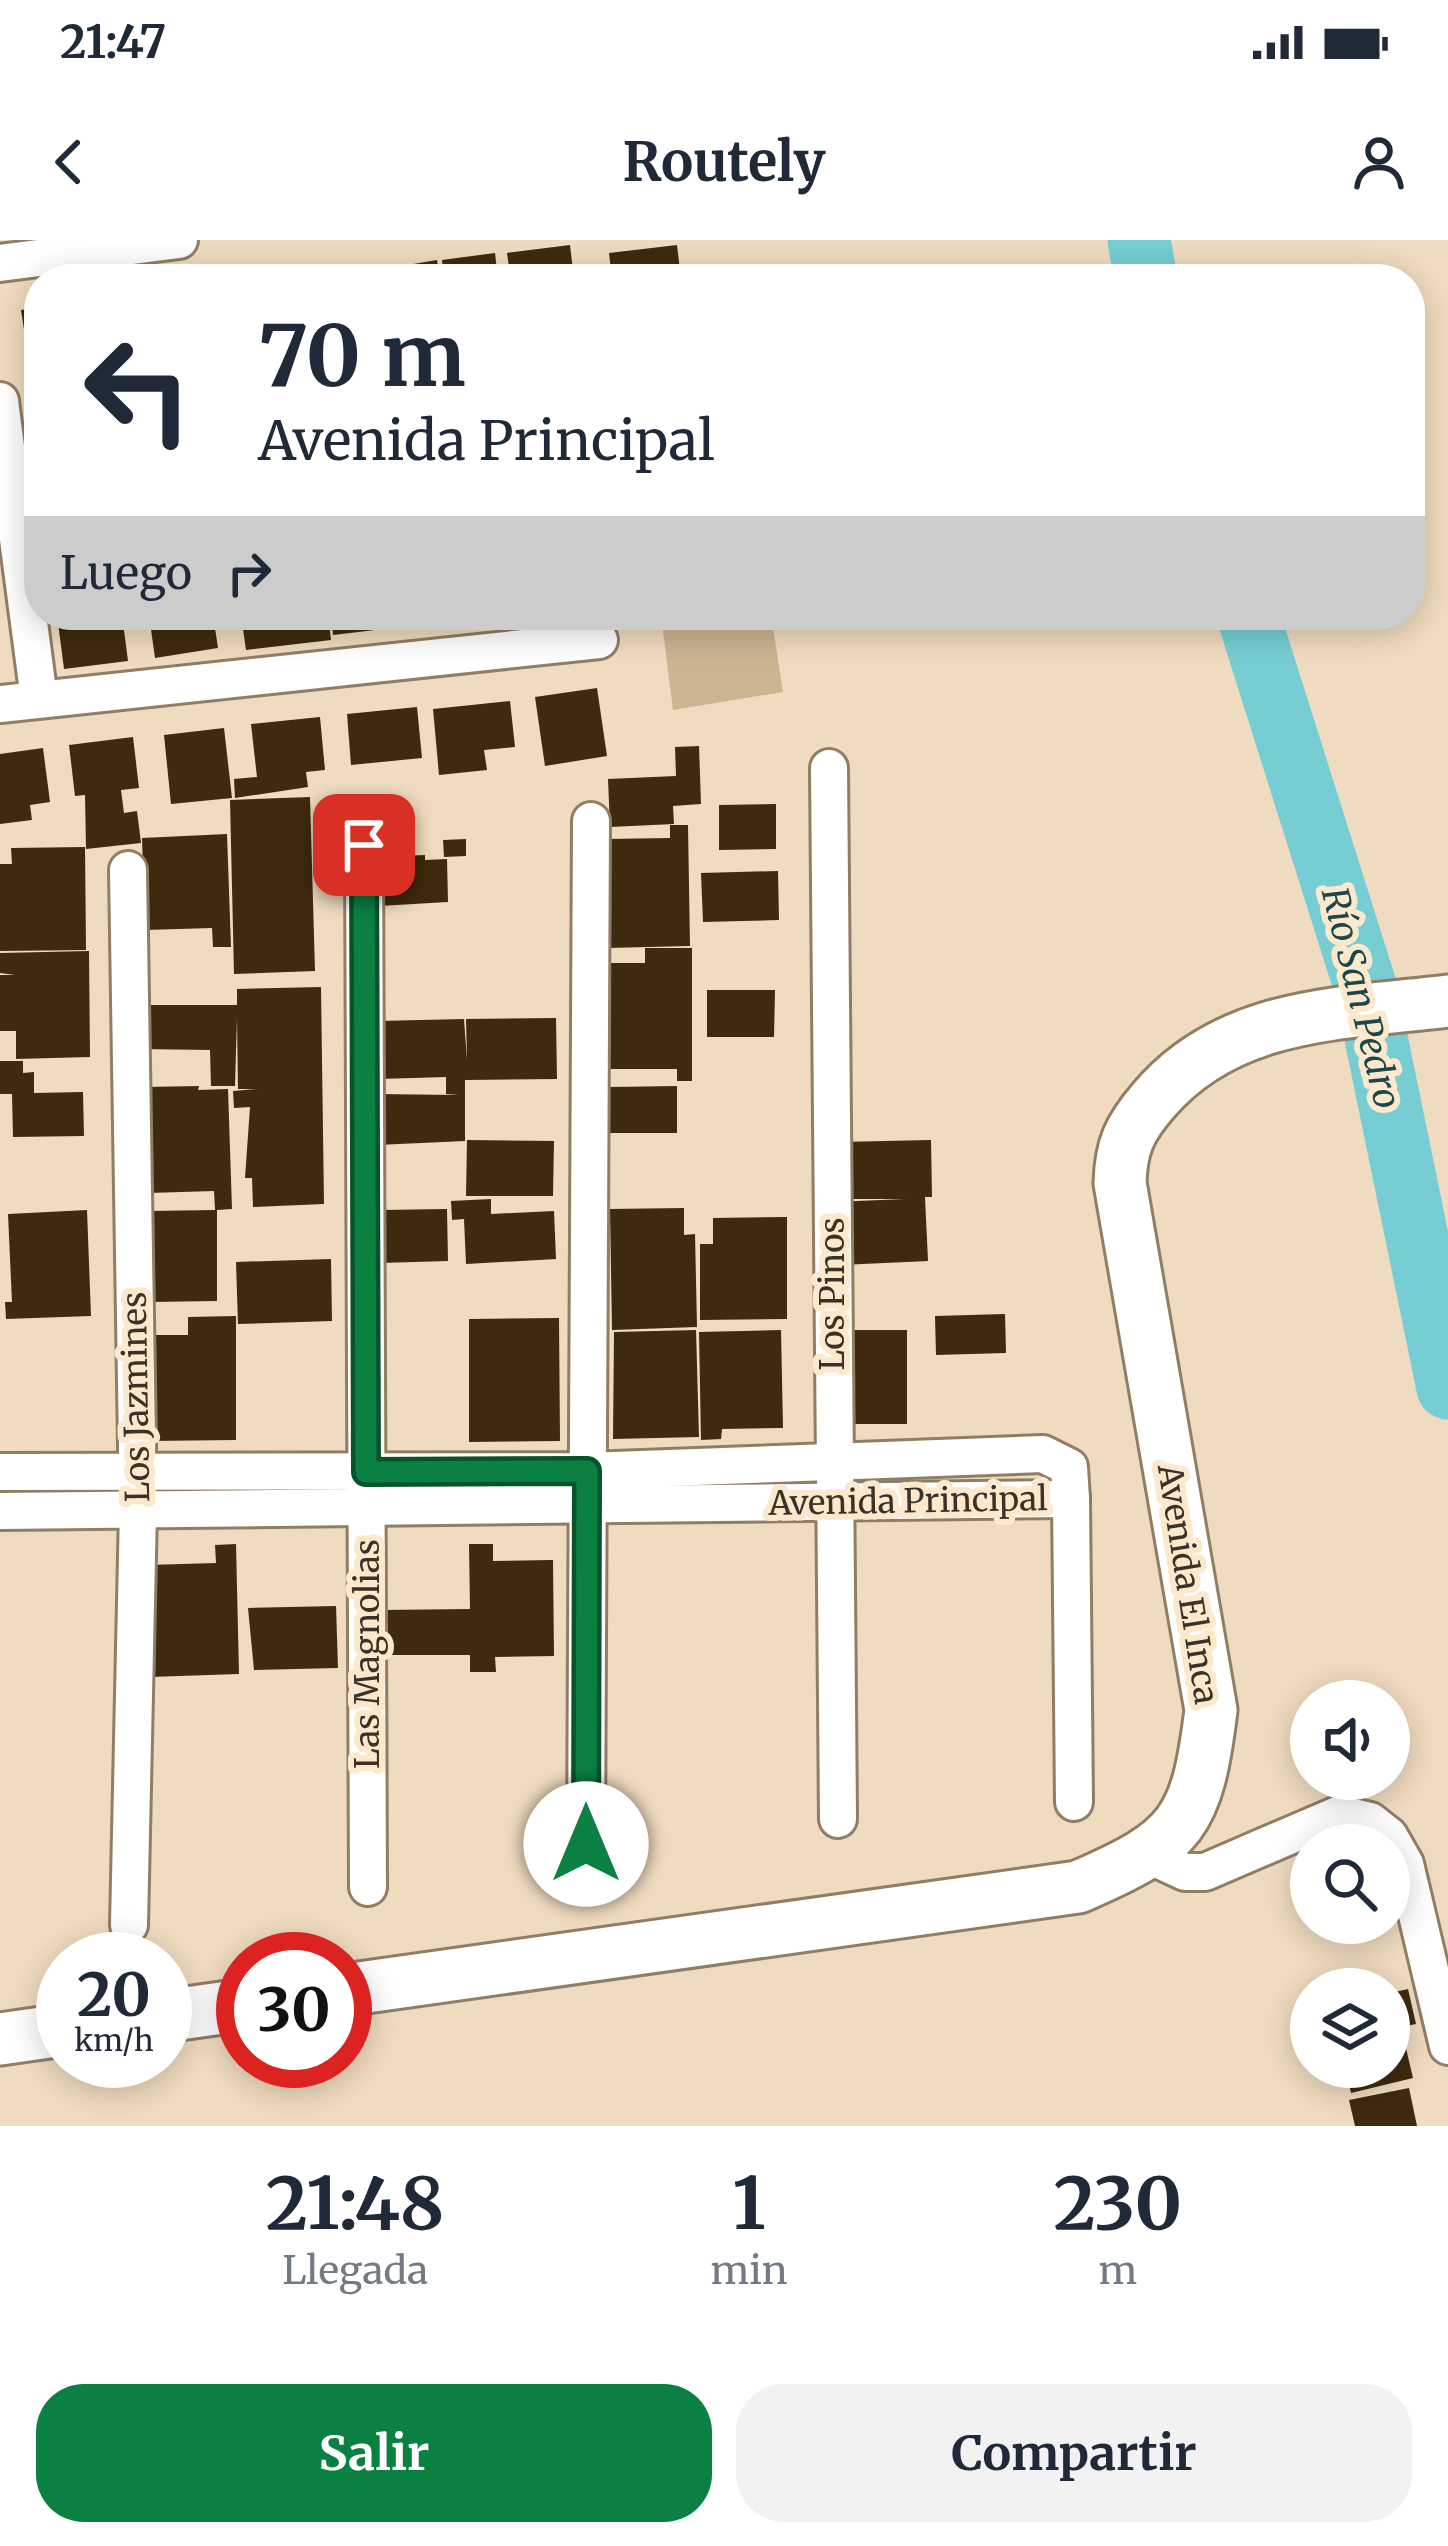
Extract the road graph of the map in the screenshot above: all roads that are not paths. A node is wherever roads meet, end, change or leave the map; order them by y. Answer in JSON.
{"nodes":[{"id":1,"x":179,"y":240,"type":"edge"},
{"id":2,"x":0,"y":263,"type":"edge"},
{"id":3,"x":0,"y":401,"type":"edge"},
{"id":4,"x":15,"y":478,"type":"edge"},
{"id":5,"x":24,"y":561,"type":"edge"},
{"id":6,"x":32,"y":630,"type":"edge"},
{"id":7,"x":599,"y":640,"type":"dead end"},
{"id":8,"x":39,"y":699,"type":"junction"},
{"id":9,"x":0,"y":704,"type":"edge"},
{"id":10,"x":829,"y":769,"type":"dead end"},
{"id":11,"x":591,"y":820,"type":"dead end"},
{"id":12,"x":364,"y":845,"type":"dead end"},
{"id":13,"x":128,"y":870,"type":"dead end"},
{"id":14,"x":1448,"y":1001,"type":"edge"},
{"id":15,"x":833,"y":1465,"type":"junction"},
{"id":16,"x":0,"y":1472,"type":"edge"},
{"id":17,"x":138,"y":1472,"type":"junction"},
{"id":18,"x":587,"y":1488,"type":"junction"},
{"id":19,"x":367,"y":1489,"type":"junction"},
{"id":20,"x":1071,"y":1499,"type":"junction"},
{"id":21,"x":835,"y":1502,"type":"junction"},
{"id":22,"x":138,"y":1510,"type":"junction"},
{"id":23,"x":0,"y":1511,"type":"edge"},
{"id":24,"x":1074,"y":1802,"type":"dead end"},
{"id":25,"x":838,"y":1819,"type":"dead end"},
{"id":26,"x":586,"y":1844,"type":"dead end"},
{"id":27,"x":1144,"y":1853,"type":"junction"},
{"id":28,"x":368,"y":1887,"type":"dead end"},
{"id":29,"x":129,"y":1925,"type":"dead end"},
{"id":30,"x":372,"y":1986,"type":"edge"},
{"id":31,"x":36,"y":2034,"type":"edge"},
{"id":32,"x":0,"y":2039,"type":"edge"},
{"id":33,"x":1448,"y":2046,"type":"edge"}],
"edges":[{"from":1,"to":2,"type":"street"},
{"from":3,"to":4,"type":"street"},
{"from":4,"to":5,"type":"street"},
{"from":6,"to":8,"type":"street"},
{"from":7,"to":8,"type":"street"},
{"from":8,"to":9,"type":"street"},
{"from":10,"to":15,"type":"street","name":"Los Pinos"},
{"from":11,"to":18,"type":"street"},
{"from":12,"to":19,"type":"street","name":"Las Magnolias"},
{"from":13,"to":17,"type":"street","name":"Los Jazmines"},
{"from":14,"to":27,"type":"street","name":"Avenida El Inca"},
{"from":15,"to":18,"type":"street","name":"Avenida Principal"},
{"from":15,"to":20,"type":"street","name":"Avenida Principal"},
{"from":15,"to":21,"type":"street","name":"Los Pinos"},
{"from":16,"to":17,"type":"street","name":"Avenida Principal"},
{"from":17,"to":19,"type":"street","name":"Avenida Principal"},
{"from":17,"to":22,"type":"street","name":"Los Jazmines"},
{"from":18,"to":19,"type":"street","name":"Avenida Principal"},
{"from":18,"to":21,"type":"street","name":"Avenida Principal"},
{"from":18,"to":26,"type":"street"},
{"from":19,"to":22,"type":"street","name":"Avenida Principal"},
{"from":19,"to":28,"type":"street","name":"Las Magnolias"},
{"from":20,"to":21,"type":"street","name":"Avenida Principal"},
{"from":20,"to":24,"type":"street"},
{"from":21,"to":25,"type":"street","name":"Los Pinos"},
{"from":22,"to":23,"type":"street","name":"Avenida Principal"},
{"from":22,"to":29,"type":"street","name":"Los Jazmines"},
{"from":27,"to":30,"type":"street","name":"Avenida El Inca"},
{"from":27,"to":33,"type":"street"},
{"from":31,"to":32,"type":"street"}]}
